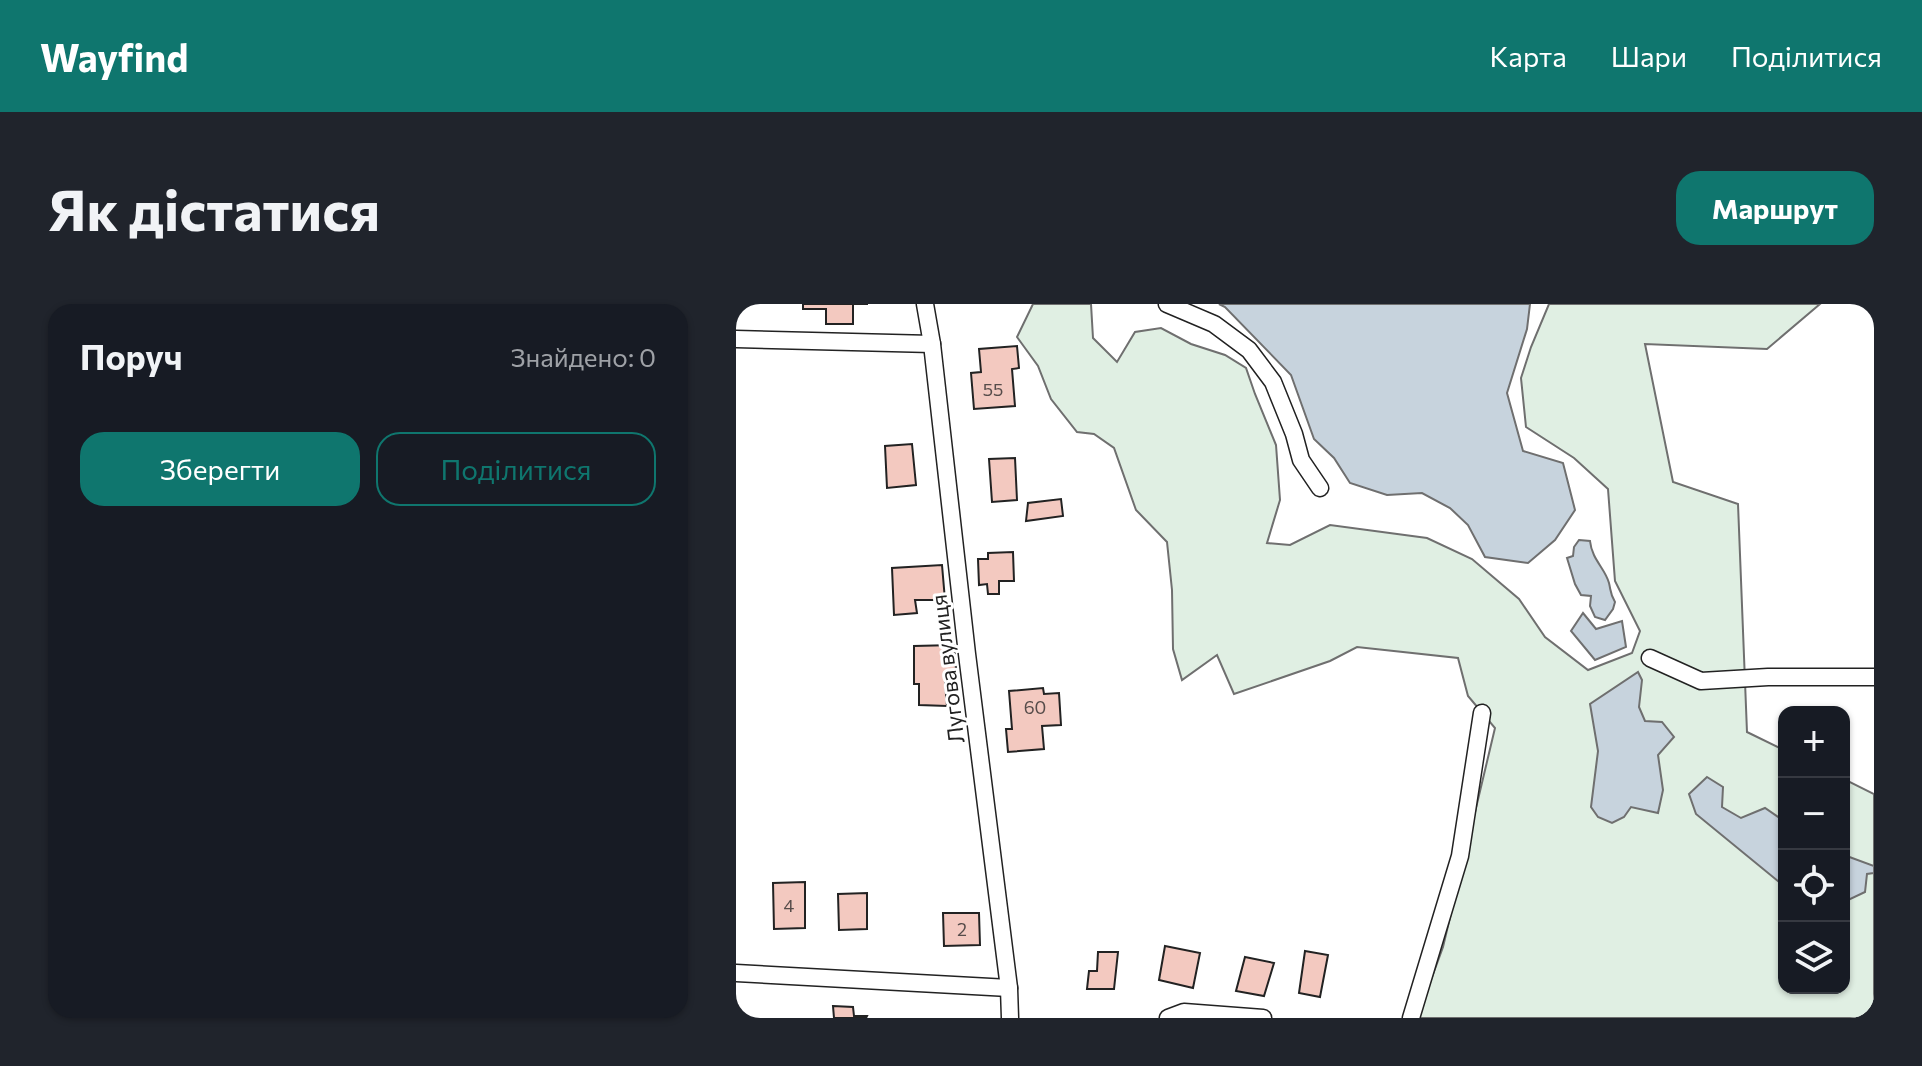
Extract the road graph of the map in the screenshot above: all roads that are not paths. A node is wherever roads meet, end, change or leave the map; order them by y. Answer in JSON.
{"nodes":[{"id":1,"x":925,"y":304,"type":"edge"},
{"id":2,"x":1167,"y":304,"type":"edge"},
{"id":3,"x":736,"y":339,"type":"edge"},
{"id":4,"x":932,"y":344,"type":"junction"},
{"id":5,"x":1320,"y":488,"type":"dead end"},
{"id":6,"x":1650,"y":658,"type":"dead end"},
{"id":7,"x":1874,"y":677,"type":"edge"},
{"id":8,"x":1482,"y":713,"type":"dead end"},
{"id":9,"x":736,"y":973,"type":"edge"},
{"id":10,"x":1009,"y":988,"type":"junction"},
{"id":11,"x":1010,"y":1018,"type":"edge"},
{"id":12,"x":1168,"y":1018,"type":"edge"},
{"id":13,"x":1263,"y":1018,"type":"edge"},
{"id":14,"x":1411,"y":1018,"type":"edge"}],
"edges":[{"from":1,"to":4,"type":"street","name":"Лугова вулиця"},
{"from":2,"to":5,"type":"street"},
{"from":3,"to":4,"type":"street"},
{"from":4,"to":10,"type":"street","name":"Лугова вулиця"},
{"from":6,"to":7,"type":"street"},
{"from":8,"to":14,"type":"street"},
{"from":9,"to":10,"type":"street"},
{"from":10,"to":11,"type":"street","name":"Лугова вулиця"},
{"from":12,"to":13,"type":"street"}]}
